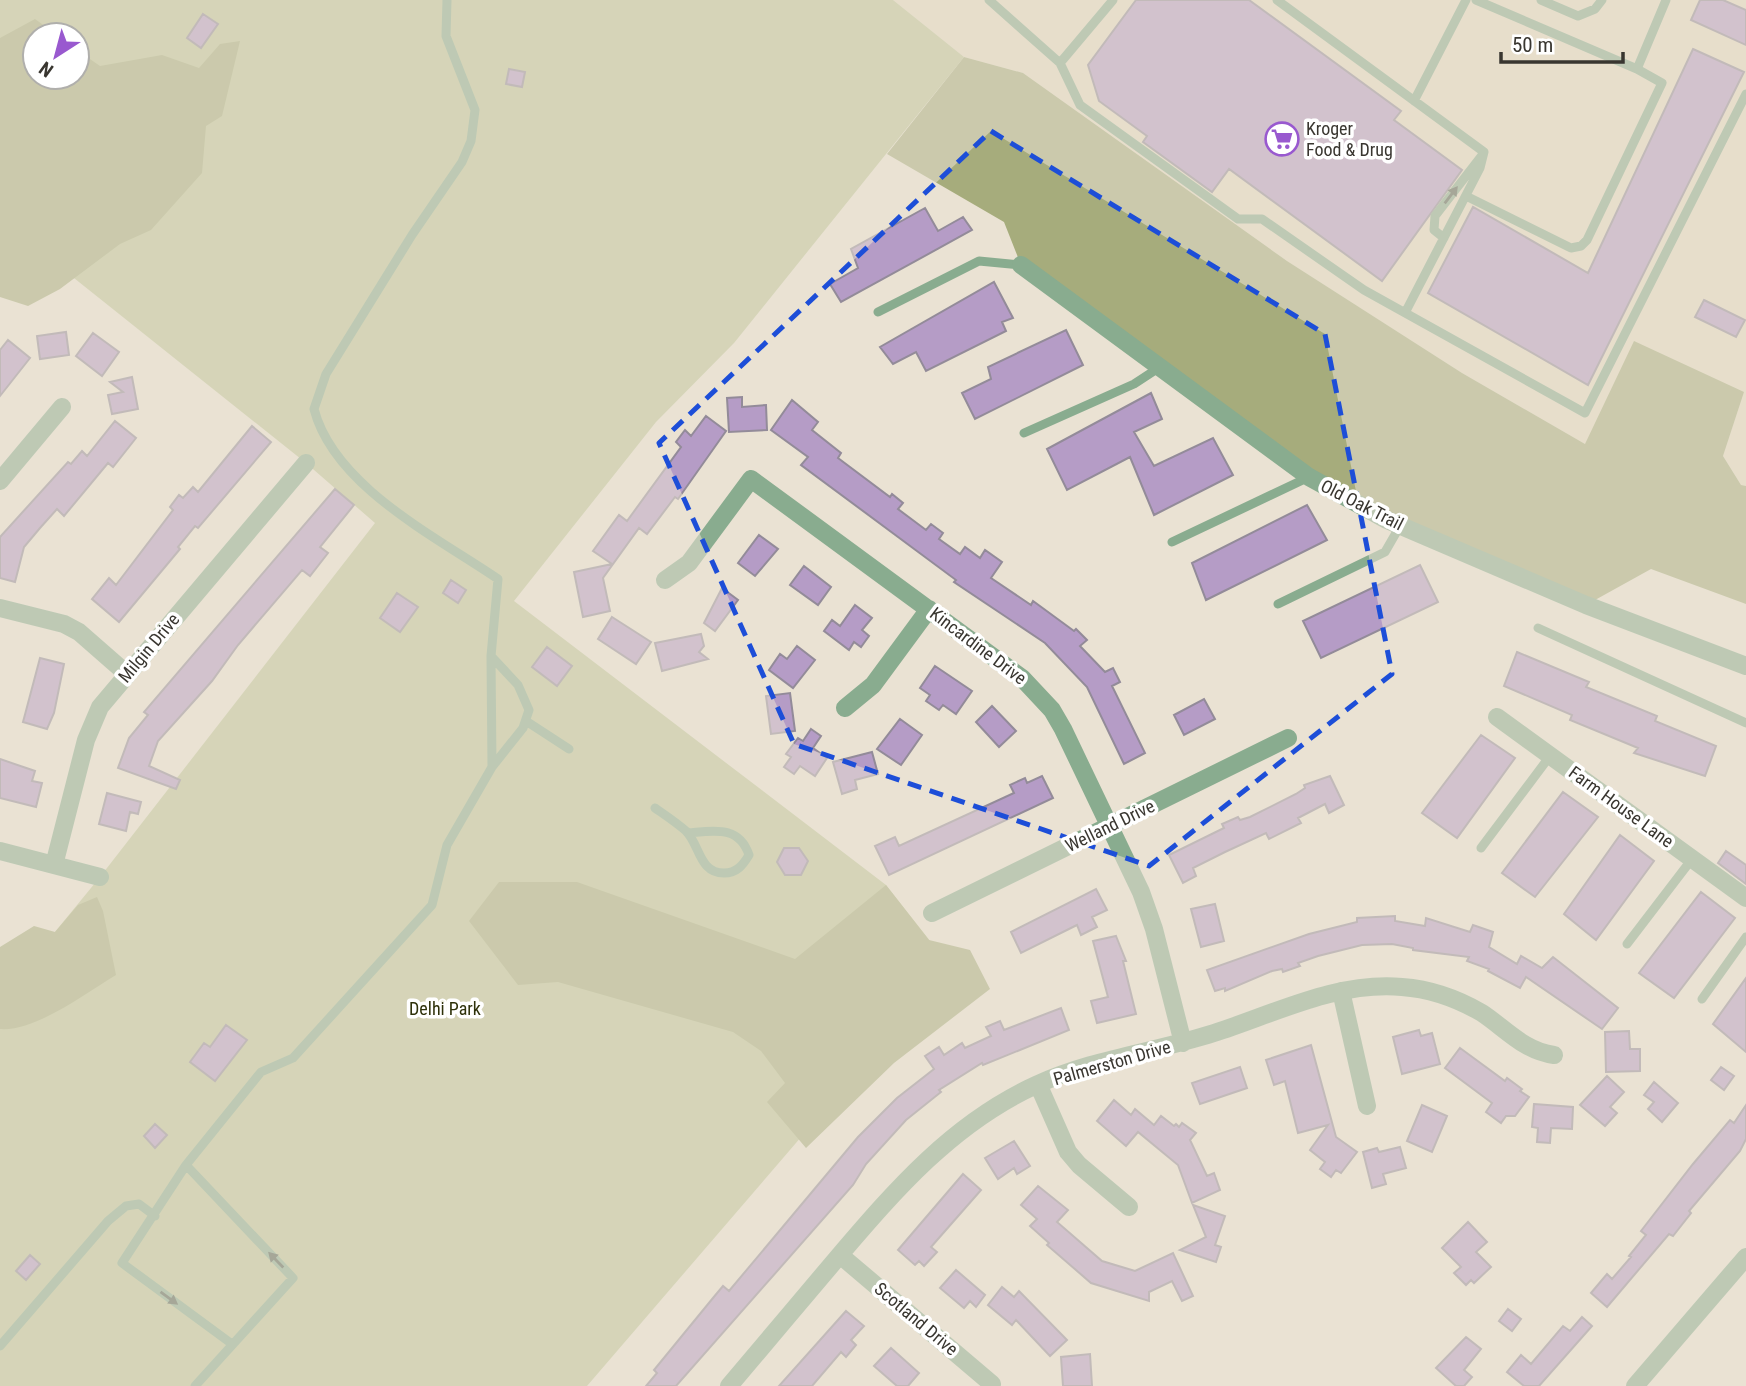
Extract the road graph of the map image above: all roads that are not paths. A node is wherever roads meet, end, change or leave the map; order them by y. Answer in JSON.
{"nodes":[{"id":1,"x":447,"y":0,"type":"edge"},
{"id":2,"x":989,"y":0,"type":"edge"},
{"id":3,"x":1113,"y":0,"type":"edge"},
{"id":4,"x":1277,"y":0,"type":"edge"},
{"id":5,"x":1466,"y":0,"type":"edge"},
{"id":6,"x":1476,"y":0,"type":"edge"},
{"id":7,"x":1541,"y":0,"type":"edge"},
{"id":8,"x":1602,"y":0,"type":"edge"},
{"id":9,"x":1666,"y":0,"type":"edge"},
{"id":10,"x":1060,"y":63,"type":"junction"},
{"id":11,"x":1637,"y":69,"type":"junction"},
{"id":12,"x":1746,"y":94,"type":"edge"},
{"id":13,"x":1414,"y":101,"type":"junction"},
{"id":14,"x":1484,"y":152,"type":"junction"},
{"id":15,"x":1466,"y":195,"type":"junction"},
{"id":16,"x":1444,"y":238,"type":"junction"},
{"id":17,"x":1021,"y":265,"type":"joint"},
{"id":18,"x":1406,"y":311,"type":"junction"},
{"id":19,"x":878,"y":312,"type":"dead end"},
{"id":20,"x":1160,"y":368,"type":"junction"},
{"id":21,"x":62,"y":407,"type":"dead end"},
{"id":22,"x":1024,"y":433,"type":"dead end"},
{"id":23,"x":306,"y":463,"type":"dead end"},
{"id":24,"x":1308,"y":477,"type":"junction"},
{"id":25,"x":0,"y":481,"type":"edge"},
{"id":26,"x":1400,"y":526,"type":"junction"},
{"id":27,"x":1172,"y":542,"type":"dead end"},
{"id":28,"x":665,"y":580,"type":"dead end"},
{"id":29,"x":1278,"y":604,"type":"dead end"},
{"id":30,"x":0,"y":608,"type":"edge"},
{"id":31,"x":929,"y":609,"type":"junction"},
{"id":32,"x":1538,"y":628,"type":"dead end"},
{"id":33,"x":491,"y":656,"type":"junction"},
{"id":34,"x":1746,"y":666,"type":"edge"},
{"id":35,"x":127,"y":674,"type":"junction"},
{"id":36,"x":845,"y":708,"type":"dead end"},
{"id":37,"x":1497,"y":717,"type":"dead end"},
{"id":38,"x":526,"y":721,"type":"junction"},
{"id":39,"x":1746,"y":723,"type":"edge"},
{"id":40,"x":1288,"y":738,"type":"dead end"},
{"id":41,"x":569,"y":749,"type":"dead end"},
{"id":42,"x":1550,"y":756,"type":"junction"},
{"id":43,"x":492,"y":767,"type":"junction"},
{"id":44,"x":655,"y":808,"type":"dead end"},
{"id":45,"x":1110,"y":826,"type":"junction"},
{"id":46,"x":688,"y":833,"type":"junction"},
{"id":47,"x":1481,"y":848,"type":"dead end"},
{"id":48,"x":0,"y":851,"type":"edge"},
{"id":49,"x":1692,"y":859,"type":"junction"},
{"id":50,"x":54,"y":865,"type":"junction"},
{"id":51,"x":100,"y":877,"type":"dead end"},
{"id":52,"x":1746,"y":898,"type":"edge"},
{"id":53,"x":932,"y":913,"type":"dead end"},
{"id":54,"x":1746,"y":937,"type":"edge"},
{"id":55,"x":1627,"y":944,"type":"dead end"},
{"id":56,"x":1341,"y":991,"type":"junction"},
{"id":57,"x":1702,"y":999,"type":"dead end"},
{"id":58,"x":1183,"y":1043,"type":"junction"},
{"id":59,"x":1554,"y":1055,"type":"dead end"},
{"id":60,"x":1038,"y":1084,"type":"junction"},
{"id":61,"x":1367,"y":1107,"type":"dead end"},
{"id":62,"x":186,"y":1165,"type":"junction"},
{"id":63,"x":1129,"y":1207,"type":"dead end"},
{"id":64,"x":155,"y":1216,"type":"junction"},
{"id":65,"x":840,"y":1255,"type":"junction"},
{"id":66,"x":1746,"y":1257,"type":"edge"},
{"id":67,"x":232,"y":1344,"type":"junction"},
{"id":68,"x":0,"y":1346,"type":"edge"},
{"id":69,"x":992,"y":1384,"type":"dead end"},
{"id":70,"x":195,"y":1386,"type":"edge"},
{"id":71,"x":729,"y":1386,"type":"edge"},
{"id":72,"x":1635,"y":1386,"type":"edge"}],
"edges":[{"from":1,"to":33,"type":"lane"},
{"from":2,"to":10,"type":"lane"},
{"from":3,"to":10,"type":"lane"},
{"from":4,"to":13,"type":"lane"},
{"from":5,"to":13,"type":"lane"},
{"from":6,"to":11,"type":"lane"},
{"from":7,"to":8,"type":"lane"},
{"from":9,"to":11,"type":"lane"},
{"from":10,"to":18,"type":"lane"},
{"from":11,"to":15,"type":"lane"},
{"from":12,"to":18,"type":"lane"},
{"from":13,"to":14,"type":"lane"},
{"from":14,"to":15,"type":"lane"},
{"from":16,"to":14,"type":"lane","one_way":true},
{"from":15,"to":16,"type":"lane"},
{"from":16,"to":18,"type":"lane"},
{"from":17,"to":19,"type":"lane"},
{"from":17,"to":20,"type":"street","name":"Old Oak Trail"},
{"from":20,"to":22,"type":"lane"},
{"from":20,"to":24,"type":"street","name":"Old Oak Trail"},
{"from":21,"to":25,"type":"street"},
{"from":23,"to":35,"type":"street","name":"Milgin Drive"},
{"from":24,"to":26,"type":"street","name":"Old Oak Trail"},
{"from":24,"to":27,"type":"lane"},
{"from":26,"to":29,"type":"lane"},
{"from":26,"to":34,"type":"street","name":"Old Oak Trail"},
{"from":28,"to":31,"type":"street","name":"Kincardine Drive"},
{"from":30,"to":35,"type":"street"},
{"from":31,"to":36,"type":"street"},
{"from":31,"to":45,"type":"street","name":"Kincardine Drive"},
{"from":32,"to":39,"type":"lane"},
{"from":33,"to":38,"type":"lane"},
{"from":33,"to":43,"type":"lane"},
{"from":35,"to":50,"type":"street","name":"Milgin Drive"},
{"from":37,"to":42,"type":"street","name":"Farm House Lane"},
{"from":38,"to":41,"type":"lane"},
{"from":38,"to":43,"type":"lane"},
{"from":40,"to":45,"type":"street","name":"Welland Drive"},
{"from":42,"to":47,"type":"lane"},
{"from":42,"to":49,"type":"street","name":"Farm House Lane"},
{"from":43,"to":62,"type":"lane"},
{"from":44,"to":46,"type":"lane"},
{"from":45,"to":53,"type":"street","name":"Welland Drive"},
{"from":45,"to":58,"type":"street","name":"Kincardine Drive"},
{"from":46,"to":46,"type":"lane"},
{"from":48,"to":50,"type":"street"},
{"from":49,"to":52,"type":"street","name":"Farm House Lane"},
{"from":49,"to":55,"type":"lane"},
{"from":50,"to":51,"type":"street"},
{"from":54,"to":57,"type":"lane"},
{"from":56,"to":58,"type":"street","name":"Palmerston Drive"},
{"from":56,"to":59,"type":"street","name":"Palmerston Drive"},
{"from":56,"to":61,"type":"street"},
{"from":58,"to":60,"type":"street","name":"Palmerston Drive"},
{"from":60,"to":63,"type":"street"},
{"from":60,"to":65,"type":"street","name":"Palmerston Drive"},
{"from":62,"to":64,"type":"lane"},
{"from":67,"to":62,"type":"lane","one_way":true},
{"from":64,"to":67,"type":"lane","one_way":true},
{"from":64,"to":68,"type":"lane"},
{"from":65,"to":69,"type":"street","name":"Scotland Drive"},
{"from":65,"to":71,"type":"street","name":"Palmerston Drive"},
{"from":66,"to":72,"type":"street"},
{"from":67,"to":70,"type":"lane"}]}
